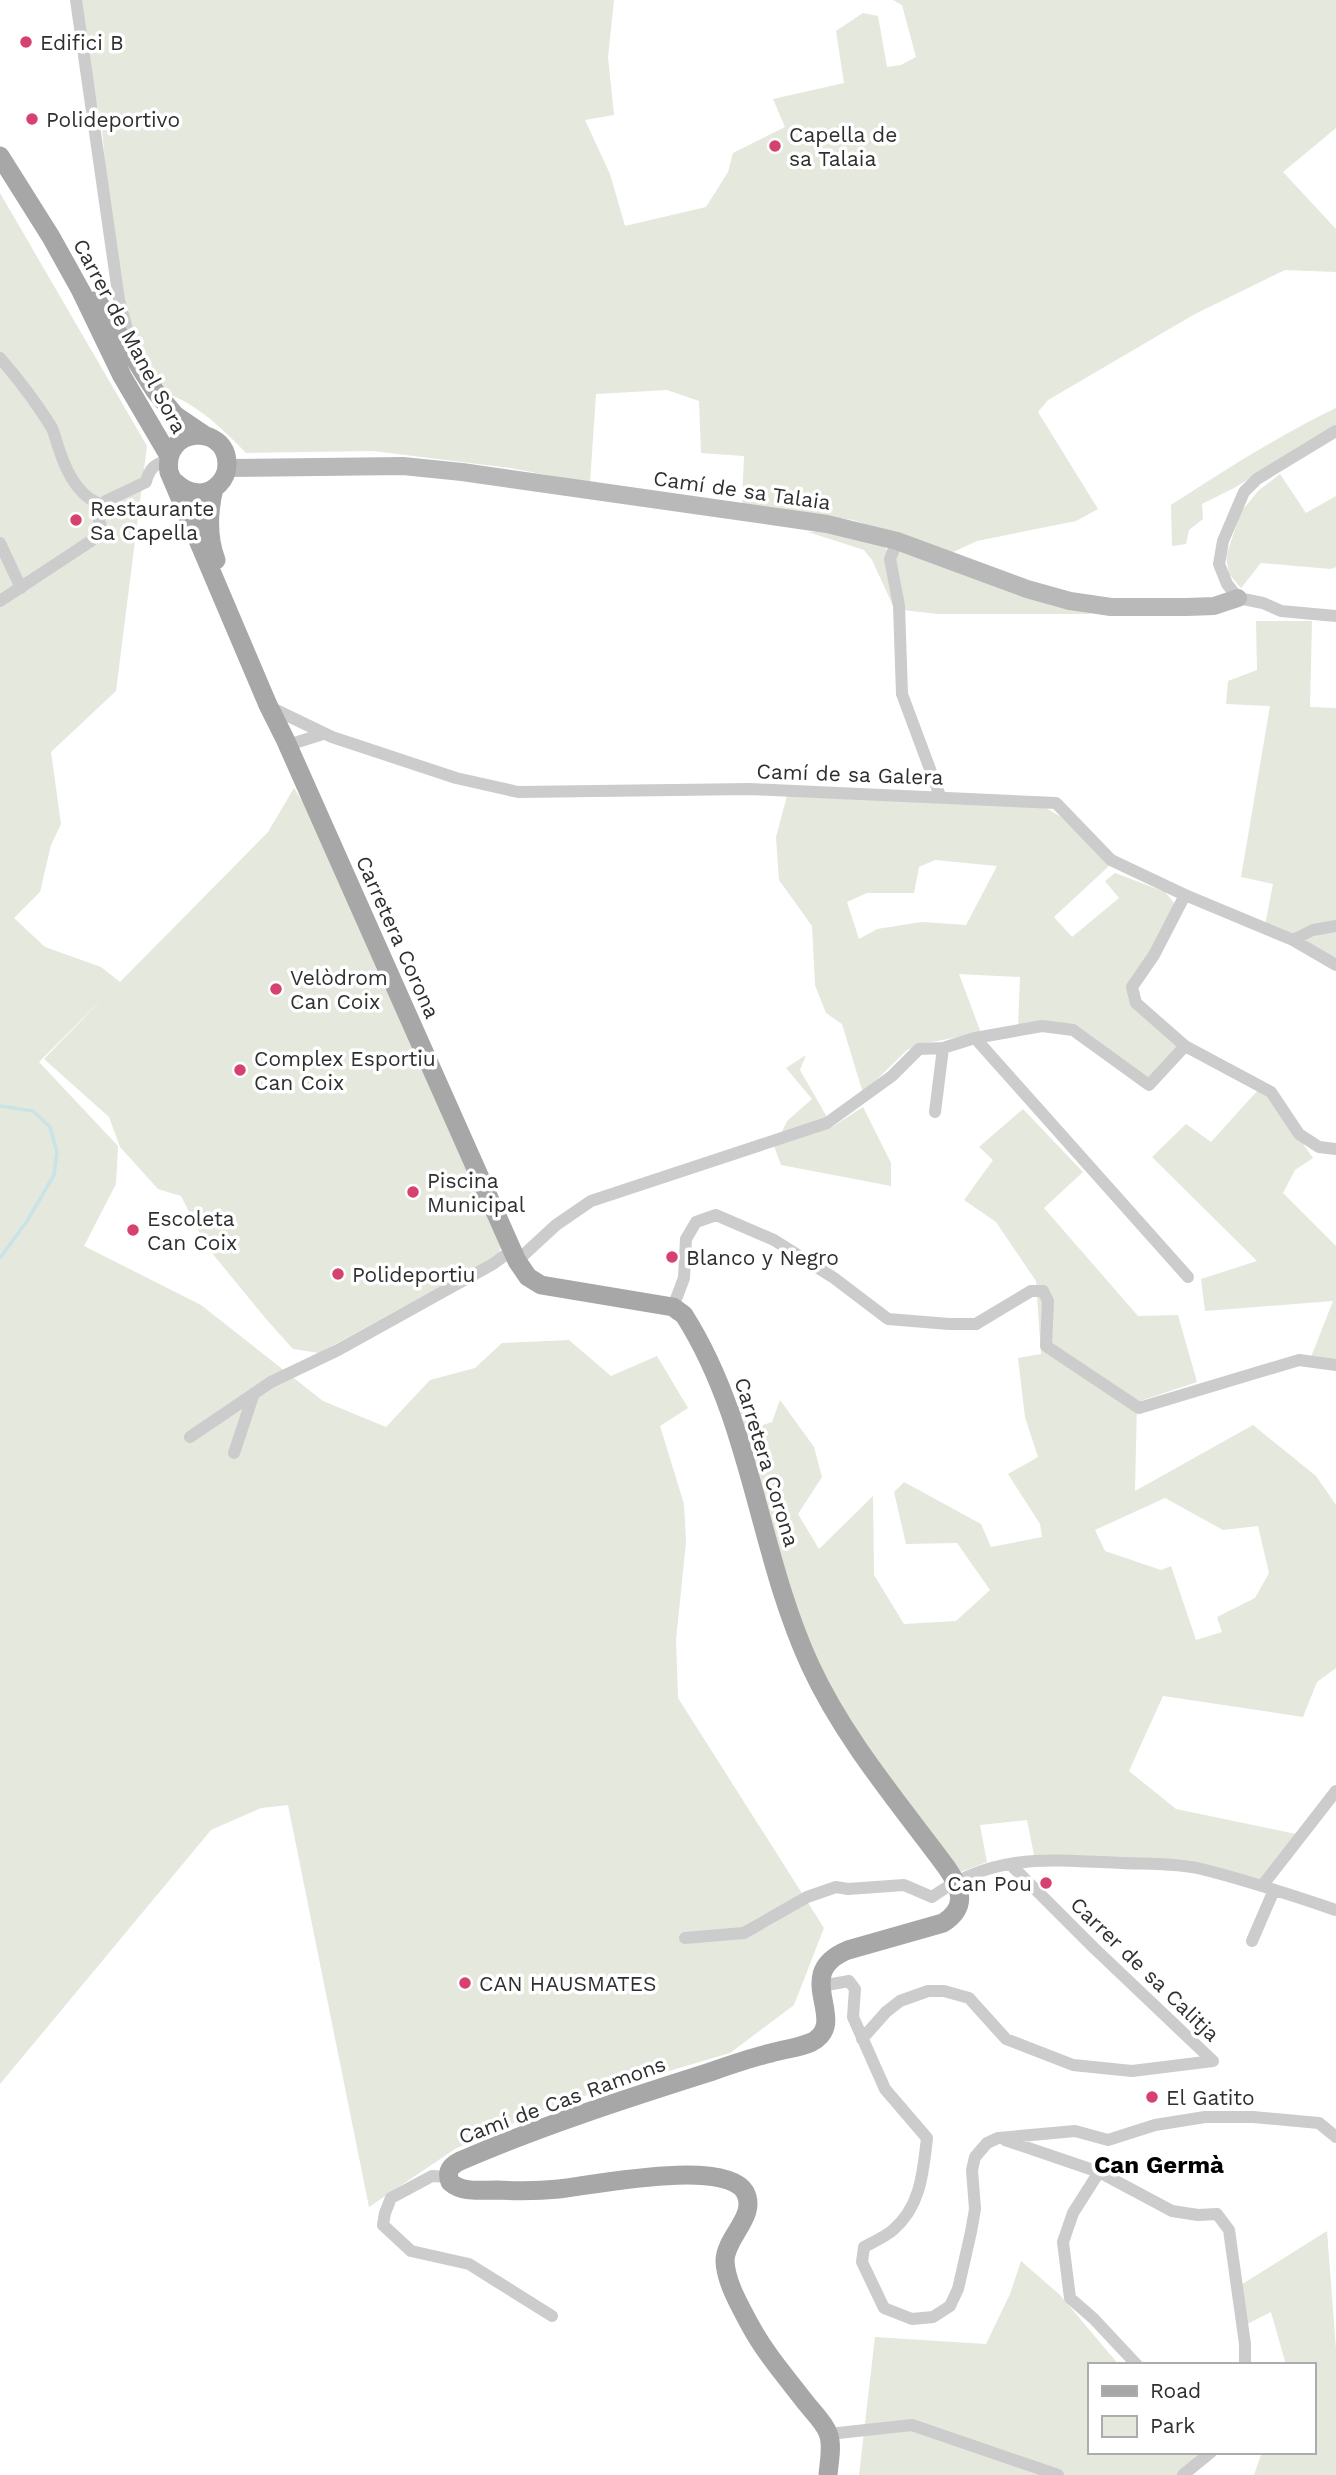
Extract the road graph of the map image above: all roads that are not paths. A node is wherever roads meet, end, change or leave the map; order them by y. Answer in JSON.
{"nodes":[{"id":1,"x":76,"y":0,"type":"edge"},
{"id":2,"x":0,"y":156,"type":"edge"},
{"id":3,"x":51,"y":237,"type":"junction"},
{"id":4,"x":0,"y":358,"type":"edge"},
{"id":5,"x":136,"y":360,"type":"junction"},
{"id":6,"x":1336,"y":430,"type":"edge"},
{"id":7,"x":206,"y":436,"type":"junction"},
{"id":8,"x":169,"y":458,"type":"junction"},
{"id":9,"x":227,"y":468,"type":"junction"},
{"id":10,"x":175,"y":482,"type":"junction"},
{"id":11,"x":215,"y":488,"type":"junction"},
{"id":12,"x":104,"y":505,"type":"junction"},
{"id":13,"x":897,"y":541,"type":"junction"},
{"id":14,"x":0,"y":543,"type":"edge"},
{"id":15,"x":21,"y":589,"type":"junction"},
{"id":16,"x":1238,"y":598,"type":"junction"},
{"id":17,"x":0,"y":601,"type":"edge"},
{"id":18,"x":1336,"y":616,"type":"edge"},
{"id":19,"x":276,"y":710,"type":"junction"},
{"id":20,"x":305,"y":726,"type":"junction"},
{"id":21,"x":323,"y":734,"type":"junction"},
{"id":22,"x":285,"y":738,"type":"junction"},
{"id":23,"x":940,"y":796,"type":"junction"},
{"id":24,"x":1185,"y":895,"type":"junction"},
{"id":25,"x":1336,"y":926,"type":"edge"},
{"id":26,"x":1293,"y":940,"type":"junction"},
{"id":27,"x":1336,"y":965,"type":"edge"},
{"id":28,"x":975,"y":1038,"type":"junction"},
{"id":29,"x":1185,"y":1046,"type":"junction"},
{"id":30,"x":943,"y":1048,"type":"junction"},
{"id":31,"x":935,"y":1111,"type":"dead end"},
{"id":32,"x":1336,"y":1149,"type":"edge"},
{"id":33,"x":514,"y":1256,"type":"junction"},
{"id":34,"x":1188,"y":1277,"type":"dead end"},
{"id":35,"x":673,"y":1307,"type":"junction"},
{"id":36,"x":1336,"y":1365,"type":"edge"},
{"id":37,"x":254,"y":1393,"type":"junction"},
{"id":38,"x":190,"y":1437,"type":"dead end"},
{"id":39,"x":234,"y":1453,"type":"dead end"},
{"id":40,"x":1336,"y":1791,"type":"edge"},
{"id":41,"x":1010,"y":1864,"type":"junction"},
{"id":42,"x":955,"y":1880,"type":"junction"},
{"id":43,"x":1268,"y":1888,"type":"junction"},
{"id":44,"x":1336,"y":1910,"type":"edge"},
{"id":45,"x":685,"y":1938,"type":"dead end"},
{"id":46,"x":1252,"y":1941,"type":"dead end"},
{"id":47,"x":821,"y":1986,"type":"junction"},
{"id":48,"x":862,"y":2039,"type":"junction"},
{"id":49,"x":1336,"y":2137,"type":"edge"},
{"id":50,"x":998,"y":2138,"type":"junction"},
{"id":51,"x":1099,"y":2172,"type":"junction"},
{"id":52,"x":448,"y":2177,"type":"junction"},
{"id":53,"x":552,"y":2316,"type":"dead end"},
{"id":54,"x":1135,"y":2363,"type":"edge"},
{"id":55,"x":1245,"y":2363,"type":"edge"},
{"id":56,"x":829,"y":2434,"type":"junction"},
{"id":57,"x":1208,"y":2454,"type":"edge"},
{"id":58,"x":828,"y":2475,"type":"edge"},
{"id":59,"x":1058,"y":2475,"type":"edge"},
{"id":60,"x":1183,"y":2475,"type":"edge"}],
"edges":[{"from":1,"to":5,"type":"street"},
{"from":2,"to":3,"type":"main road","name":"Carrer de Manel Sora"},
{"from":3,"to":5,"type":"main road","name":"Carrer de Manel Sora"},
{"from":3,"to":8,"type":"main road","name":"Carrer de Manel Sora"},
{"from":4,"to":12,"type":"street"},
{"from":5,"to":7,"type":"main road","name":"Carrer de Manel Sora"},
{"from":6,"to":16,"type":"street"},
{"from":7,"to":8,"type":"main road"},
{"from":7,"to":9,"type":"main road"},
{"from":8,"to":10,"type":"main road"},
{"from":8,"to":12,"type":"street"},
{"from":9,"to":11,"type":"main road"},
{"from":9,"to":13,"type":"street","name":"Camí de sa Talaia"},
{"from":10,"to":11,"type":"main road"},
{"from":10,"to":22,"type":"main road","name":"Carretera Corona"},
{"from":11,"to":19,"type":"main road","name":"Carretera Corona"},
{"from":12,"to":15,"type":"street"},
{"from":13,"to":16,"type":"street","name":"Camí de sa Talaia"},
{"from":13,"to":23,"type":"street"},
{"from":14,"to":15,"type":"street"},
{"from":15,"to":17,"type":"street"},
{"from":16,"to":18,"type":"street"},
{"from":19,"to":20,"type":"street","name":"Camí de sa Galera"},
{"from":19,"to":22,"type":"main road","name":"Carretera Corona"},
{"from":20,"to":21,"type":"street","name":"Camí de sa Galera"},
{"from":20,"to":22,"type":"street"},
{"from":21,"to":22,"type":"street"},
{"from":21,"to":23,"type":"street","name":"Camí de sa Galera"},
{"from":22,"to":33,"type":"main road","name":"Carretera Corona"},
{"from":23,"to":24,"type":"street","name":"Camí de sa Galera"},
{"from":24,"to":26,"type":"street","name":"Camí de sa Galera"},
{"from":24,"to":29,"type":"street"},
{"from":25,"to":26,"type":"street"},
{"from":26,"to":27,"type":"street","name":"Camí de sa Galera"},
{"from":28,"to":29,"type":"street"},
{"from":28,"to":30,"type":"street"},
{"from":28,"to":34,"type":"street"},
{"from":29,"to":32,"type":"street"},
{"from":30,"to":31,"type":"street"},
{"from":30,"to":33,"type":"street"},
{"from":33,"to":35,"type":"main road","name":"Carretera Corona"},
{"from":33,"to":37,"type":"street"},
{"from":35,"to":36,"type":"street"},
{"from":35,"to":42,"type":"main road","name":"Carretera Corona"},
{"from":37,"to":38,"type":"street"},
{"from":37,"to":39,"type":"street"},
{"from":40,"to":43,"type":"street"},
{"from":41,"to":42,"type":"street"},
{"from":41,"to":43,"type":"street"},
{"from":41,"to":48,"type":"street","name":"Carrer de sa Calitja"},
{"from":42,"to":45,"type":"street"},
{"from":42,"to":47,"type":"main road"},
{"from":43,"to":44,"type":"street"},
{"from":43,"to":46,"type":"street"},
{"from":47,"to":48,"type":"street"},
{"from":47,"to":52,"type":"main road","name":"Camí de Cas Ramons"},
{"from":48,"to":50,"type":"street"},
{"from":49,"to":50,"type":"street"},
{"from":50,"to":51,"type":"street"},
{"from":51,"to":54,"type":"street"},
{"from":51,"to":55,"type":"street"},
{"from":52,"to":53,"type":"street"},
{"from":52,"to":56,"type":"main road","name":"Camí de Cas Ramons"},
{"from":56,"to":58,"type":"main road"},
{"from":56,"to":59,"type":"street"},
{"from":57,"to":60,"type":"street"}]}
